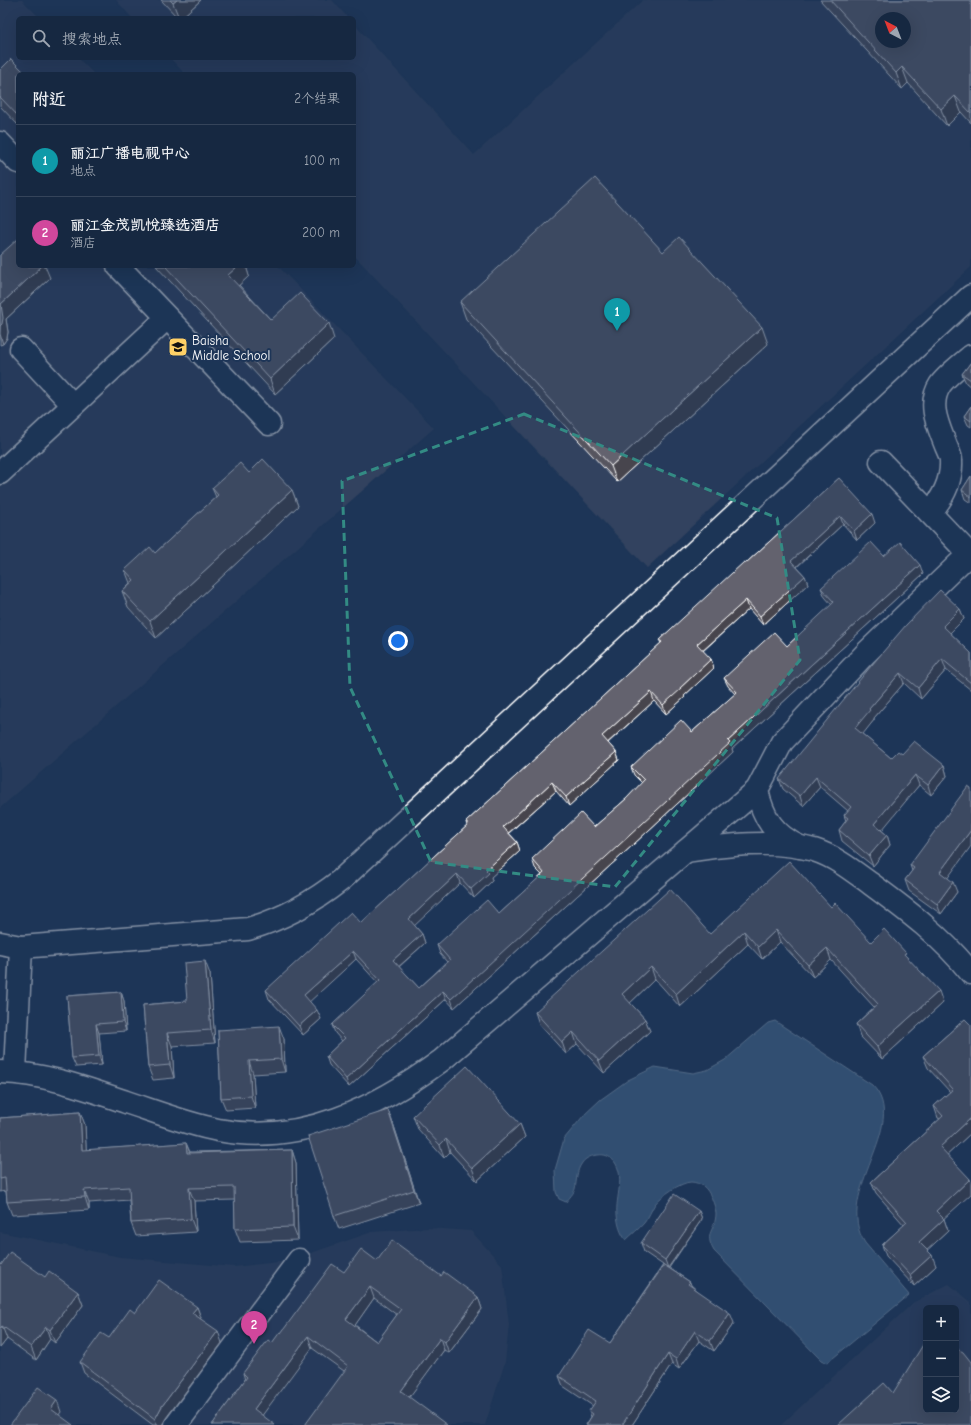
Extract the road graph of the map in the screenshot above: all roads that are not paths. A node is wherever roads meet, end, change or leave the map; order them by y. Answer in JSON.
{"nodes":[{"id":1,"x":0,"y":143,"type":"edge"},
{"id":2,"x":16,"y":160,"type":"edge"},
{"id":3,"x":120,"y":268,"type":"edge"},
{"id":4,"x":971,"y":296,"type":"edge"},
{"id":5,"x":167,"y":318,"type":"junction"},
{"id":6,"x":21,"y":349,"type":"dead end"},
{"id":7,"x":971,"y":356,"type":"edge"},
{"id":8,"x":73,"y":406,"type":"junction"},
{"id":9,"x":269,"y":424,"type":"dead end"},
{"id":10,"x":881,"y":462,"type":"dead end"},
{"id":11,"x":0,"y":472,"type":"edge"},
{"id":12,"x":930,"y":513,"type":"junction"},
{"id":13,"x":970,"y":555,"type":"edge"},
{"id":14,"x":757,"y":790,"type":"junction"},
{"id":15,"x":803,"y":848,"type":"junction"},
{"id":16,"x":686,"y":851,"type":"junction"},
{"id":17,"x":0,"y":943,"type":"edge"},
{"id":18,"x":21,"y":947,"type":"junction"},
{"id":19,"x":971,"y":973,"type":"edge"},
{"id":20,"x":7,"y":1072,"type":"edge"},
{"id":21,"x":299,"y":1260,"type":"dead end"},
{"id":22,"x":176,"y":1425,"type":"edge"}],
"edges":[{"from":1,"to":2,"type":"street"},
{"from":3,"to":5,"type":"street"},
{"from":4,"to":18,"type":"street"},
{"from":5,"to":8,"type":"street"},
{"from":5,"to":9,"type":"street"},
{"from":6,"to":8,"type":"street"},
{"from":7,"to":12,"type":"street"},
{"from":8,"to":11,"type":"street"},
{"from":10,"to":12,"type":"street"},
{"from":12,"to":13,"type":"street"},
{"from":13,"to":14,"type":"street"},
{"from":14,"to":15,"type":"street"},
{"from":14,"to":16,"type":"street"},
{"from":15,"to":16,"type":"street"},
{"from":15,"to":19,"type":"street"},
{"from":16,"to":20,"type":"street"},
{"from":17,"to":18,"type":"street"},
{"from":18,"to":20,"type":"street"},
{"from":21,"to":22,"type":"street"}]}
